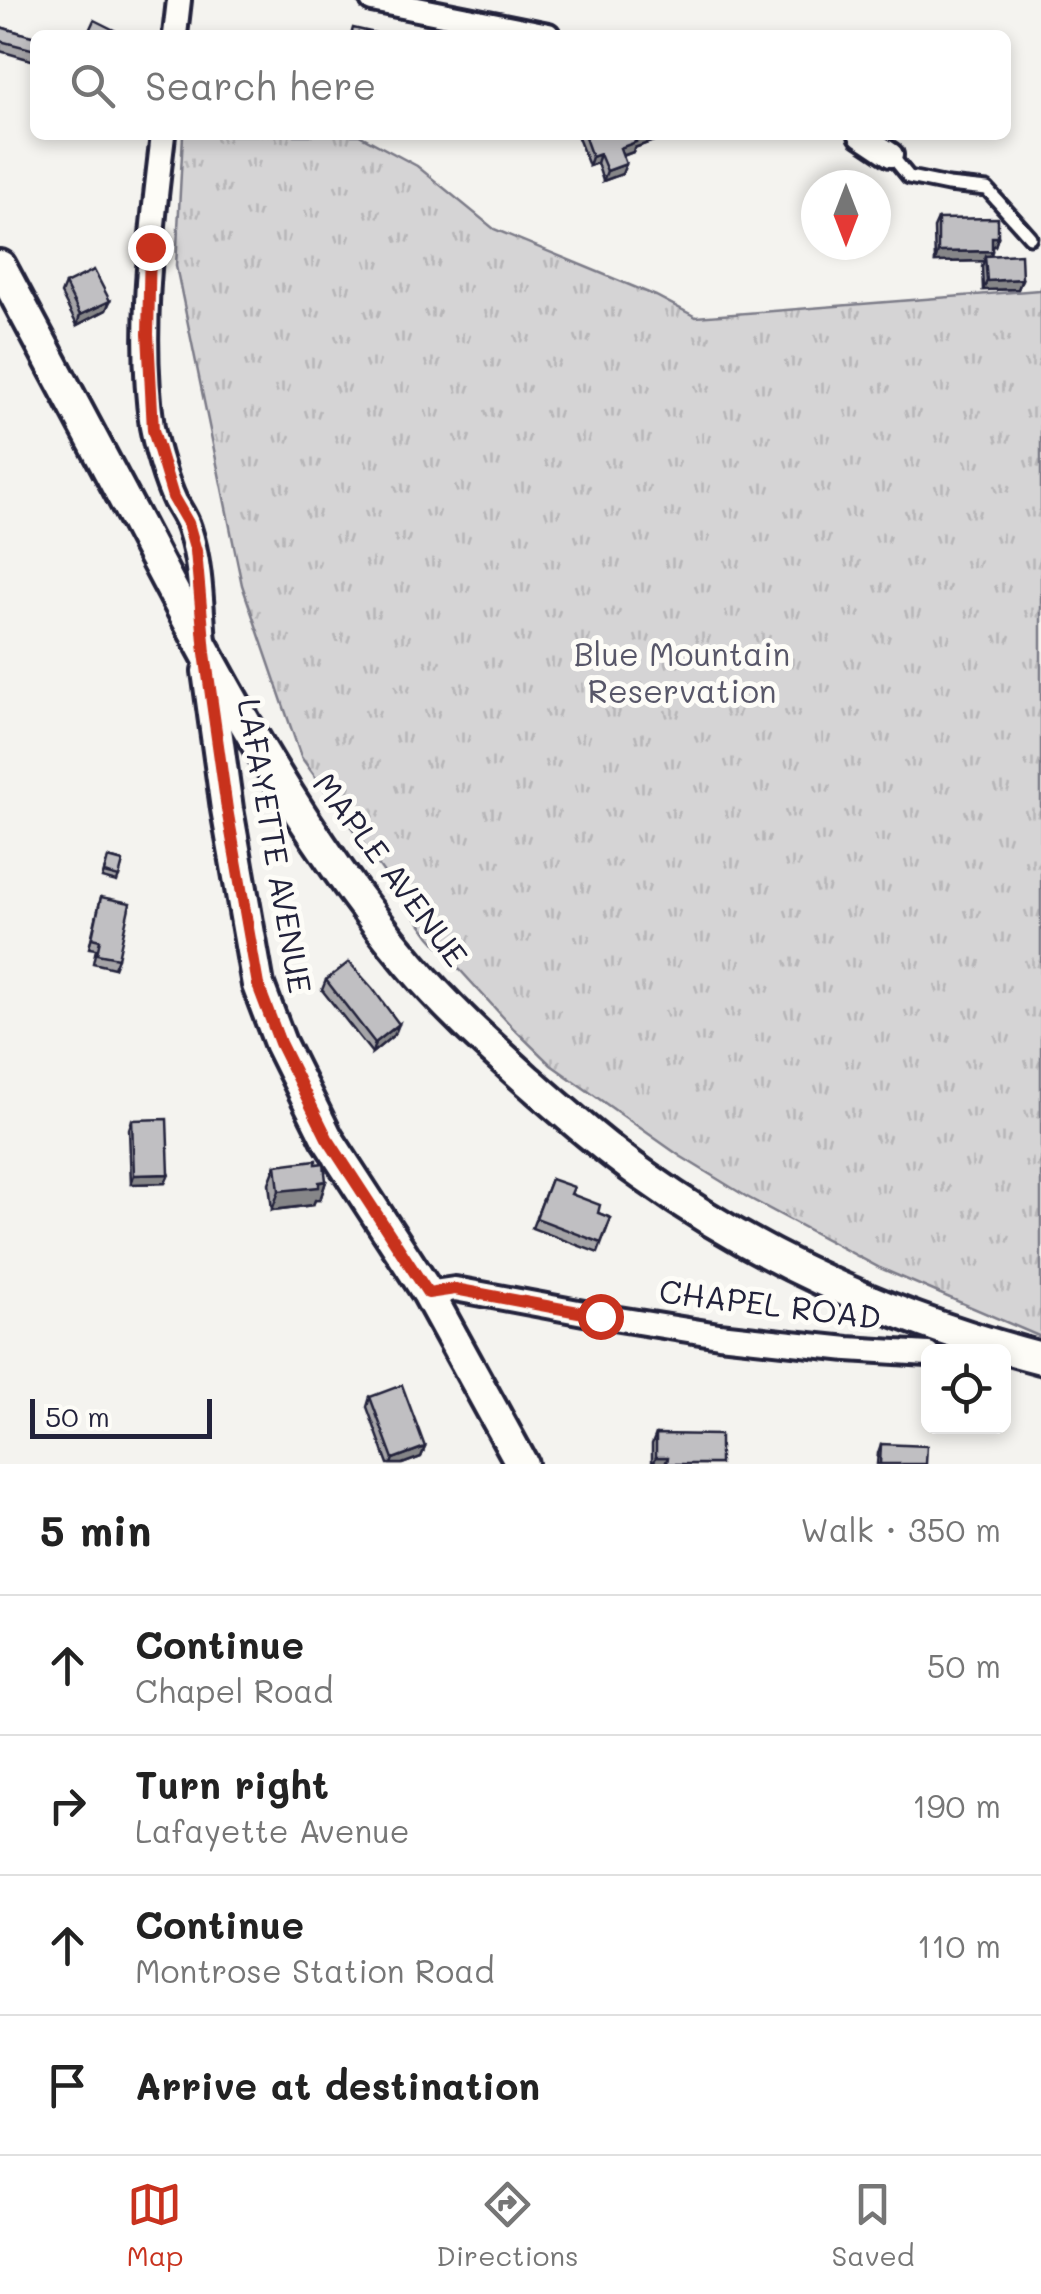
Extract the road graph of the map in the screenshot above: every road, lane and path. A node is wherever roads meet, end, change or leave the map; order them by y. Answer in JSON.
{"nodes":[{"id":1,"x":179,"y":0,"type":"edge"},
{"id":2,"x":372,"y":0,"type":"edge"},
{"id":3,"x":175,"y":30,"type":"edge"},
{"id":4,"x":523,"y":30,"type":"edge"},
{"id":5,"x":161,"y":140,"type":"edge"},
{"id":6,"x":868,"y":140,"type":"edge"},
{"id":7,"x":891,"y":155,"type":"joint"},
{"id":8,"x":1030,"y":237,"type":"dead end"},
{"id":9,"x":0,"y":266,"type":"edge"},
{"id":10,"x":205,"y":653,"type":"junction"},
{"id":11,"x":428,"y":1293,"type":"junction"},
{"id":12,"x":972,"y":1344,"type":"edge"},
{"id":13,"x":921,"y":1353,"type":"edge"},
{"id":14,"x":1011,"y":1353,"type":"edge"},
{"id":15,"x":1041,"y":1358,"type":"edge"},
{"id":16,"x":522,"y":1464,"type":"edge"}],
"edges":[{"from":1,"to":3,"type":"street"},
{"from":2,"to":4,"type":"street"},
{"from":5,"to":10,"type":"street"},
{"from":6,"to":7,"type":"street"},
{"from":7,"to":8,"type":"lane"},
{"from":9,"to":10,"type":"street","name":"MAPLE AVENUE"},
{"from":10,"to":11,"type":"street","name":"LAFAYETTE AVENUE"},
{"from":10,"to":12,"type":"street","name":"MAPLE AVENUE"},
{"from":11,"to":13,"type":"street","name":"CHAPEL ROAD"},
{"from":11,"to":16,"type":"street","name":"LAFAYETTE AVENUE"},
{"from":14,"to":15,"type":"street","name":"MAPLE AVENUE"}]}
